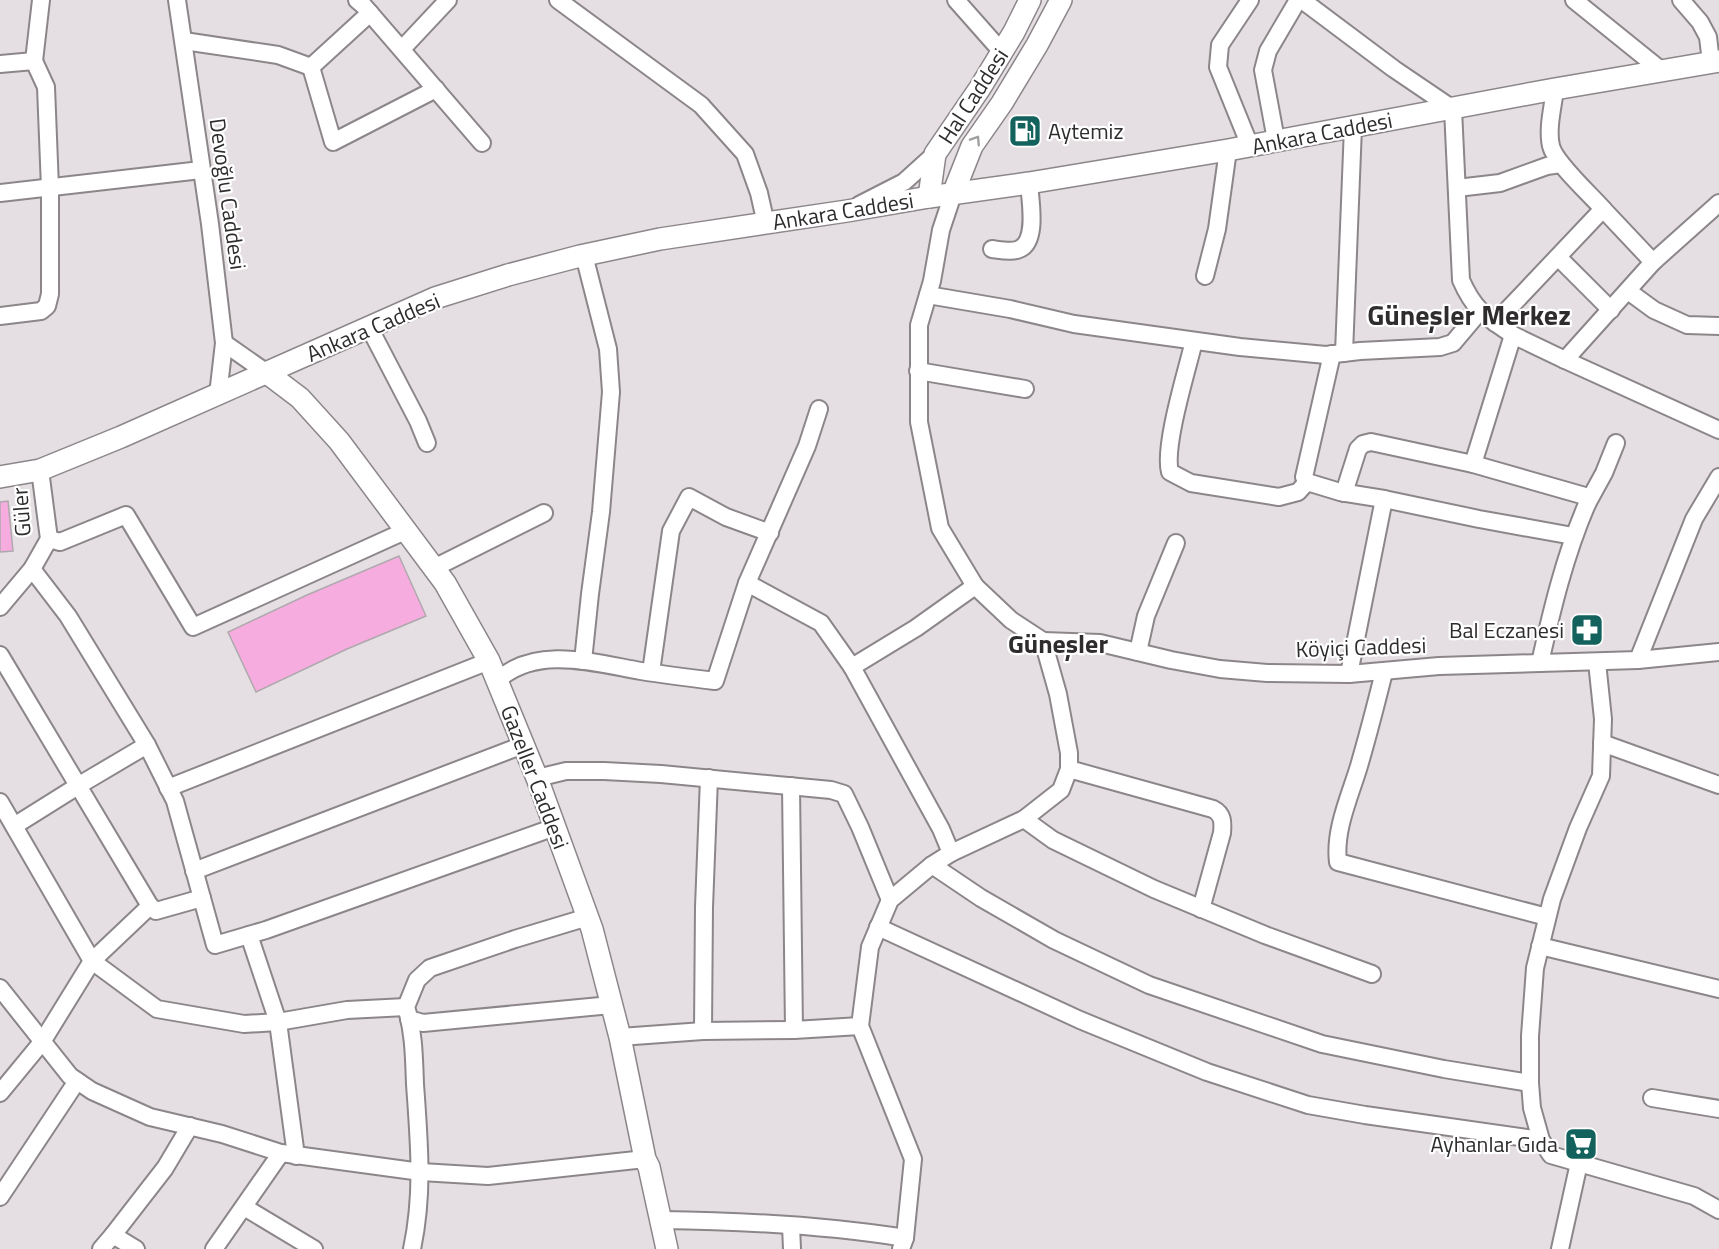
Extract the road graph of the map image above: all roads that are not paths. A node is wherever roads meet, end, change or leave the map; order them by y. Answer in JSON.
{"nodes":[{"id":1,"x":41,"y":0,"type":"edge"},
{"id":2,"x":177,"y":0,"type":"edge"},
{"id":3,"x":448,"y":0,"type":"edge"},
{"id":4,"x":558,"y":0,"type":"edge"},
{"id":5,"x":956,"y":0,"type":"edge"},
{"id":6,"x":1030,"y":0,"type":"edge"},
{"id":7,"x":1061,"y":0,"type":"edge"},
{"id":8,"x":1250,"y":0,"type":"edge"},
{"id":9,"x":1300,"y":0,"type":"edge"},
{"id":10,"x":1574,"y":0,"type":"edge"},
{"id":11,"x":1681,"y":0,"type":"edge"},
{"id":12,"x":365,"y":4,"type":"edge"},
{"id":13,"x":184,"y":41,"type":"junction"},
{"id":14,"x":402,"y":49,"type":"junction"},
{"id":15,"x":1002,"y":52,"type":"junction"},
{"id":16,"x":34,"y":61,"type":"junction"},
{"id":17,"x":1715,"y":61,"type":"edge"},
{"id":18,"x":0,"y":64,"type":"edge"},
{"id":19,"x":311,"y":67,"type":"junction"},
{"id":20,"x":1662,"y":71,"type":"junction"},
{"id":21,"x":436,"y":89,"type":"junction"},
{"id":22,"x":1555,"y":89,"type":"junction"},
{"id":23,"x":1453,"y":109,"type":"junction"},
{"id":24,"x":1353,"y":127,"type":"junction"},
{"id":25,"x":1276,"y":140,"type":"junction"},
{"id":26,"x":482,"y":143,"type":"dead end"},
{"id":27,"x":1251,"y":146,"type":"junction"},
{"id":28,"x":1228,"y":150,"type":"junction"},
{"id":29,"x":935,"y":154,"type":"junction"},
{"id":30,"x":1562,"y":164,"type":"junction"},
{"id":31,"x":201,"y":170,"type":"junction"},
{"id":32,"x":1029,"y":183,"type":"junction"},
{"id":33,"x":50,"y":188,"type":"junction"},
{"id":34,"x":1457,"y":188,"type":"junction"},
{"id":35,"x":0,"y":193,"type":"edge"},
{"id":36,"x":953,"y":194,"type":"junction"},
{"id":37,"x":929,"y":197,"type":"junction"},
{"id":38,"x":1719,"y":202,"type":"edge"},
{"id":39,"x":1603,"y":209,"type":"junction"},
{"id":40,"x":847,"y":212,"type":"junction"},
{"id":41,"x":766,"y":224,"type":"junction"},
{"id":42,"x":940,"y":230,"type":"junction"},
{"id":43,"x":992,"y":249,"type":"dead end"},
{"id":44,"x":584,"y":255,"type":"junction"},
{"id":45,"x":1558,"y":257,"type":"junction"},
{"id":46,"x":1653,"y":262,"type":"junction"},
{"id":47,"x":1205,"y":276,"type":"dead end"},
{"id":48,"x":1628,"y":291,"type":"junction"},
{"id":49,"x":928,"y":295,"type":"junction"},
{"id":50,"x":1611,"y":310,"type":"junction"},
{"id":51,"x":1480,"y":311,"type":"junction"},
{"id":52,"x":0,"y":316,"type":"edge"},
{"id":53,"x":1495,"y":323,"type":"junction"},
{"id":54,"x":1719,"y":326,"type":"edge"},
{"id":55,"x":369,"y":327,"type":"junction"},
{"id":56,"x":1512,"y":335,"type":"junction"},
{"id":57,"x":1194,"y":341,"type":"junction"},
{"id":58,"x":224,"y":343,"type":"junction"},
{"id":59,"x":1338,"y":353,"type":"junction"},
{"id":60,"x":1565,"y":360,"type":"junction"},
{"id":61,"x":918,"y":371,"type":"junction"},
{"id":62,"x":267,"y":373,"type":"junction"},
{"id":63,"x":1025,"y":389,"type":"dead end"},
{"id":64,"x":218,"y":395,"type":"junction"},
{"id":65,"x":819,"y":409,"type":"dead end"},
{"id":66,"x":1719,"y":430,"type":"edge"},
{"id":67,"x":427,"y":442,"type":"dead end"},
{"id":68,"x":1616,"y":443,"type":"dead end"},
{"id":69,"x":1473,"y":464,"type":"junction"},
{"id":70,"x":40,"y":470,"type":"junction"},
{"id":71,"x":0,"y":477,"type":"edge"},
{"id":72,"x":1307,"y":482,"type":"junction"},
{"id":73,"x":1717,"y":483,"type":"edge"},
{"id":74,"x":1344,"y":493,"type":"junction"},
{"id":75,"x":1384,"y":499,"type":"junction"},
{"id":76,"x":1587,"y":504,"type":"junction"},
{"id":77,"x":543,"y":513,"type":"dead end"},
{"id":78,"x":405,"y":531,"type":"junction"},
{"id":79,"x":770,"y":533,"type":"junction"},
{"id":80,"x":1573,"y":536,"type":"junction"},
{"id":81,"x":50,"y":539,"type":"junction"},
{"id":82,"x":1176,"y":543,"type":"dead end"},
{"id":83,"x":434,"y":568,"type":"junction"},
{"id":84,"x":32,"y":569,"type":"junction"},
{"id":85,"x":747,"y":583,"type":"junction"},
{"id":86,"x":975,"y":586,"type":"junction"},
{"id":87,"x":0,"y":608,"type":"edge"},
{"id":88,"x":1043,"y":641,"type":"junction"},
{"id":89,"x":1719,"y":651,"type":"edge"},
{"id":90,"x":1138,"y":652,"type":"junction"},
{"id":91,"x":0,"y":656,"type":"edge"},
{"id":92,"x":1638,"y":660,"type":"junction"},
{"id":93,"x":583,"y":661,"type":"junction"},
{"id":94,"x":1597,"y":662,"type":"junction"},
{"id":95,"x":1540,"y":663,"type":"junction"},
{"id":96,"x":852,"y":667,"type":"junction"},
{"id":97,"x":494,"y":671,"type":"junction"},
{"id":98,"x":651,"y":672,"type":"junction"},
{"id":99,"x":1384,"y":672,"type":"junction"},
{"id":100,"x":1349,"y":674,"type":"junction"},
{"id":101,"x":1602,"y":743,"type":"junction"},
{"id":102,"x":147,"y":745,"type":"junction"},
{"id":103,"x":524,"y":745,"type":"junction"},
{"id":104,"x":1069,"y":770,"type":"junction"},
{"id":105,"x":537,"y":778,"type":"junction"},
{"id":106,"x":709,"y":778,"type":"junction"},
{"id":107,"x":1719,"y":785,"type":"edge"},
{"id":108,"x":78,"y":786,"type":"junction"},
{"id":109,"x":790,"y":786,"type":"junction"},
{"id":110,"x":168,"y":788,"type":"junction"},
{"id":111,"x":0,"y":802,"type":"edge"},
{"id":112,"x":1024,"y":819,"type":"junction"},
{"id":113,"x":14,"y":826,"type":"junction"},
{"id":114,"x":555,"y":827,"type":"junction"},
{"id":115,"x":951,"y":853,"type":"junction"},
{"id":116,"x":932,"y":865,"type":"junction"},
{"id":117,"x":194,"y":871,"type":"junction"},
{"id":118,"x":202,"y":898,"type":"junction"},
{"id":119,"x":890,"y":900,"type":"junction"},
{"id":120,"x":150,"y":906,"type":"junction"},
{"id":121,"x":1201,"y":909,"type":"junction"},
{"id":122,"x":588,"y":917,"type":"junction"},
{"id":123,"x":1547,"y":917,"type":"junction"},
{"id":124,"x":878,"y":927,"type":"junction"},
{"id":125,"x":249,"y":935,"type":"junction"},
{"id":126,"x":1540,"y":946,"type":"junction"},
{"id":127,"x":92,"y":961,"type":"junction"},
{"id":128,"x":1372,"y":974,"type":"dead end"},
{"id":129,"x":0,"y":988,"type":"edge"},
{"id":130,"x":1719,"y":989,"type":"edge"},
{"id":131,"x":612,"y":1005,"type":"junction"},
{"id":132,"x":407,"y":1013,"type":"junction"},
{"id":133,"x":278,"y":1022,"type":"junction"},
{"id":134,"x":860,"y":1026,"type":"junction"},
{"id":135,"x":794,"y":1029,"type":"junction"},
{"id":136,"x":703,"y":1030,"type":"junction"},
{"id":137,"x":620,"y":1037,"type":"junction"},
{"id":138,"x":42,"y":1042,"type":"junction"},
{"id":139,"x":77,"y":1081,"type":"junction"},
{"id":140,"x":1530,"y":1083,"type":"junction"},
{"id":141,"x":0,"y":1093,"type":"edge"},
{"id":142,"x":1652,"y":1098,"type":"dead end"},
{"id":143,"x":1719,"y":1108,"type":"edge"},
{"id":144,"x":190,"y":1126,"type":"junction"},
{"id":145,"x":1541,"y":1140,"type":"junction"},
{"id":146,"x":289,"y":1154,"type":"junction"},
{"id":147,"x":645,"y":1159,"type":"junction"},
{"id":148,"x":1579,"y":1163,"type":"junction"},
{"id":149,"x":421,"y":1172,"type":"junction"},
{"id":150,"x":0,"y":1197,"type":"edge"},
{"id":151,"x":244,"y":1207,"type":"junction"},
{"id":152,"x":1719,"y":1210,"type":"edge"},
{"id":153,"x":661,"y":1220,"type":"junction"},
{"id":154,"x":791,"y":1226,"type":"junction"},
{"id":155,"x":113,"y":1234,"type":"junction"},
{"id":156,"x":903,"y":1244,"type":"edge"},
{"id":157,"x":101,"y":1249,"type":"edge"},
{"id":158,"x":136,"y":1249,"type":"edge"},
{"id":159,"x":214,"y":1249,"type":"edge"},
{"id":160,"x":314,"y":1249,"type":"edge"},
{"id":161,"x":412,"y":1249,"type":"edge"},
{"id":162,"x":667,"y":1249,"type":"edge"},
{"id":163,"x":792,"y":1249,"type":"edge"},
{"id":164,"x":1560,"y":1249,"type":"edge"}],
"edges":[{"from":1,"to":16,"type":"street"},
{"from":2,"to":13,"type":"street","name":"Devoğlu Caddesi"},
{"from":3,"to":14,"type":"street"},
{"from":4,"to":41,"type":"street"},
{"from":5,"to":15,"type":"street"},
{"from":6,"to":15,"type":"street","name":"Hal Caddesi"},
{"from":36,"to":7,"type":"street","name":"Hal Caddesi","one_way":true},
{"from":8,"to":27,"type":"street"},
{"from":9,"to":23,"type":"street"},
{"from":9,"to":25,"type":"street"},
{"from":10,"to":20,"type":"street"},
{"from":11,"to":17,"type":"street"},
{"from":12,"to":14,"type":"street"},
{"from":12,"to":19,"type":"street"},
{"from":13,"to":19,"type":"street"},
{"from":13,"to":31,"type":"street","name":"Devoğlu Caddesi"},
{"from":14,"to":21,"type":"street"},
{"from":15,"to":29,"type":"street","name":"Hal Caddesi"},
{"from":16,"to":18,"type":"street"},
{"from":16,"to":33,"type":"street"},
{"from":17,"to":20,"type":"street","name":"Ankara Caddesi"},
{"from":19,"to":21,"type":"street"},
{"from":20,"to":22,"type":"street","name":"Ankara Caddesi"},
{"from":21,"to":26,"type":"street"},
{"from":22,"to":23,"type":"street","name":"Ankara Caddesi"},
{"from":22,"to":30,"type":"street"},
{"from":23,"to":24,"type":"street","name":"Ankara Caddesi"},
{"from":23,"to":34,"type":"street"},
{"from":24,"to":25,"type":"street","name":"Ankara Caddesi"},
{"from":24,"to":59,"type":"street"},
{"from":25,"to":27,"type":"street","name":"Ankara Caddesi"},
{"from":27,"to":28,"type":"street","name":"Ankara Caddesi"},
{"from":28,"to":32,"type":"street","name":"Ankara Caddesi"},
{"from":28,"to":47,"type":"street"},
{"from":29,"to":37,"type":"street","name":"Hal Caddesi"},
{"from":29,"to":40,"type":"street"},
{"from":30,"to":34,"type":"street"},
{"from":30,"to":39,"type":"street"},
{"from":31,"to":33,"type":"street"},
{"from":31,"to":58,"type":"street","name":"Devoğlu Caddesi"},
{"from":32,"to":36,"type":"street","name":"Ankara Caddesi"},
{"from":32,"to":43,"type":"street"},
{"from":33,"to":35,"type":"street"},
{"from":33,"to":52,"type":"street"},
{"from":34,"to":51,"type":"street"},
{"from":36,"to":37,"type":"street","name":"Ankara Caddesi"},
{"from":36,"to":42,"type":"street"},
{"from":37,"to":40,"type":"street","name":"Ankara Caddesi"},
{"from":37,"to":42,"type":"street"},
{"from":38,"to":46,"type":"street"},
{"from":39,"to":45,"type":"street"},
{"from":39,"to":46,"type":"street"},
{"from":40,"to":41,"type":"street","name":"Ankara Caddesi"},
{"from":41,"to":44,"type":"street","name":"Ankara Caddesi"},
{"from":42,"to":49,"type":"street"},
{"from":44,"to":55,"type":"street","name":"Ankara Caddesi"},
{"from":44,"to":93,"type":"street"},
{"from":45,"to":50,"type":"street"},
{"from":45,"to":53,"type":"street"},
{"from":46,"to":48,"type":"street"},
{"from":48,"to":50,"type":"street"},
{"from":48,"to":54,"type":"street"},
{"from":49,"to":57,"type":"street"},
{"from":49,"to":61,"type":"street"},
{"from":50,"to":60,"type":"street"},
{"from":51,"to":53,"type":"street"},
{"from":51,"to":59,"type":"street"},
{"from":53,"to":56,"type":"street"},
{"from":55,"to":62,"type":"street","name":"Ankara Caddesi"},
{"from":55,"to":67,"type":"street"},
{"from":56,"to":60,"type":"street"},
{"from":56,"to":69,"type":"street"},
{"from":57,"to":59,"type":"street"},
{"from":57,"to":72,"type":"street"},
{"from":58,"to":62,"type":"street"},
{"from":58,"to":64,"type":"street","name":"Devoğlu Caddesi"},
{"from":59,"to":72,"type":"street"},
{"from":60,"to":66,"type":"street"},
{"from":61,"to":63,"type":"street"},
{"from":61,"to":86,"type":"street"},
{"from":62,"to":64,"type":"street","name":"Ankara Caddesi"},
{"from":62,"to":78,"type":"street","name":"Gazeller Caddesi"},
{"from":64,"to":70,"type":"street","name":"Ankara Caddesi"},
{"from":65,"to":79,"type":"street"},
{"from":68,"to":76,"type":"street"},
{"from":69,"to":74,"type":"street"},
{"from":69,"to":76,"type":"street"},
{"from":70,"to":71,"type":"street","name":"Ankara Caddesi"},
{"from":70,"to":81,"type":"street","name":"Güler"},
{"from":72,"to":74,"type":"street"},
{"from":73,"to":92,"type":"street"},
{"from":74,"to":75,"type":"street"},
{"from":75,"to":80,"type":"street"},
{"from":75,"to":100,"type":"street"},
{"from":76,"to":80,"type":"street"},
{"from":77,"to":83,"type":"street"},
{"from":78,"to":81,"type":"street"},
{"from":78,"to":83,"type":"street","name":"Gazeller Caddesi"},
{"from":79,"to":85,"type":"street"},
{"from":79,"to":98,"type":"street"},
{"from":80,"to":95,"type":"street"},
{"from":81,"to":84,"type":"street","name":"Güler"},
{"from":82,"to":90,"type":"street"},
{"from":83,"to":97,"type":"street","name":"Gazeller Caddesi"},
{"from":84,"to":87,"type":"street","name":"Güler"},
{"from":84,"to":102,"type":"street"},
{"from":85,"to":96,"type":"street"},
{"from":85,"to":98,"type":"street"},
{"from":86,"to":88,"type":"street"},
{"from":86,"to":96,"type":"street"},
{"from":88,"to":90,"type":"street","name":"Köyiçi Caddesi"},
{"from":88,"to":104,"type":"street"},
{"from":89,"to":92,"type":"street","name":"Köyiçi Caddesi"},
{"from":90,"to":100,"type":"street","name":"Köyiçi Caddesi"},
{"from":91,"to":108,"type":"street"},
{"from":92,"to":94,"type":"street","name":"Köyiçi Caddesi"},
{"from":93,"to":97,"type":"street"},
{"from":93,"to":98,"type":"street"},
{"from":94,"to":95,"type":"street","name":"Köyiçi Caddesi"},
{"from":94,"to":101,"type":"street"},
{"from":95,"to":99,"type":"street","name":"Köyiçi Caddesi"},
{"from":96,"to":115,"type":"street"},
{"from":97,"to":103,"type":"street","name":"Gazeller Caddesi"},
{"from":97,"to":110,"type":"street"},
{"from":99,"to":100,"type":"street","name":"Köyiçi Caddesi"},
{"from":99,"to":123,"type":"street"},
{"from":101,"to":107,"type":"street"},
{"from":101,"to":123,"type":"street"},
{"from":102,"to":108,"type":"street"},
{"from":102,"to":110,"type":"street"},
{"from":103,"to":105,"type":"street","name":"Gazeller Caddesi"},
{"from":103,"to":117,"type":"street"},
{"from":104,"to":112,"type":"street"},
{"from":104,"to":121,"type":"street"},
{"from":105,"to":106,"type":"street"},
{"from":105,"to":114,"type":"street","name":"Gazeller Caddesi"},
{"from":106,"to":109,"type":"street"},
{"from":106,"to":136,"type":"street"},
{"from":108,"to":113,"type":"street"},
{"from":108,"to":120,"type":"street"},
{"from":109,"to":119,"type":"street"},
{"from":109,"to":135,"type":"street"},
{"from":110,"to":117,"type":"street"},
{"from":111,"to":113,"type":"street"},
{"from":112,"to":115,"type":"street"},
{"from":112,"to":121,"type":"street"},
{"from":113,"to":127,"type":"street"},
{"from":114,"to":122,"type":"street","name":"Gazeller Caddesi"},
{"from":114,"to":125,"type":"street"},
{"from":115,"to":116,"type":"street"},
{"from":116,"to":119,"type":"street"},
{"from":116,"to":140,"type":"street"},
{"from":117,"to":118,"type":"street"},
{"from":118,"to":120,"type":"street"},
{"from":118,"to":125,"type":"street"},
{"from":119,"to":124,"type":"street"},
{"from":120,"to":127,"type":"street"},
{"from":121,"to":128,"type":"street"},
{"from":122,"to":131,"type":"street","name":"Gazeller Caddesi"},
{"from":122,"to":132,"type":"street"},
{"from":123,"to":126,"type":"street"},
{"from":124,"to":134,"type":"street"},
{"from":124,"to":145,"type":"street"},
{"from":125,"to":133,"type":"street"},
{"from":126,"to":130,"type":"street"},
{"from":126,"to":140,"type":"street"},
{"from":127,"to":133,"type":"street"},
{"from":127,"to":138,"type":"street"},
{"from":129,"to":138,"type":"street"},
{"from":131,"to":132,"type":"street"},
{"from":131,"to":137,"type":"street","name":"Gazeller Caddesi"},
{"from":132,"to":133,"type":"street"},
{"from":132,"to":149,"type":"street"},
{"from":133,"to":146,"type":"street"},
{"from":134,"to":135,"type":"street"},
{"from":134,"to":156,"type":"street"},
{"from":135,"to":136,"type":"street"},
{"from":136,"to":137,"type":"street"},
{"from":137,"to":147,"type":"street","name":"Gazeller Caddesi"},
{"from":138,"to":139,"type":"street"},
{"from":138,"to":141,"type":"street"},
{"from":139,"to":144,"type":"street"},
{"from":139,"to":150,"type":"street"},
{"from":140,"to":145,"type":"street"},
{"from":142,"to":143,"type":"street"},
{"from":144,"to":146,"type":"street"},
{"from":144,"to":155,"type":"street"},
{"from":145,"to":148,"type":"street"},
{"from":146,"to":149,"type":"street"},
{"from":146,"to":151,"type":"street"},
{"from":147,"to":149,"type":"street"},
{"from":147,"to":153,"type":"street","name":"Gazeller Caddesi"},
{"from":148,"to":152,"type":"street"},
{"from":148,"to":164,"type":"street"},
{"from":149,"to":161,"type":"street"},
{"from":151,"to":159,"type":"street"},
{"from":151,"to":160,"type":"street"},
{"from":153,"to":154,"type":"street"},
{"from":153,"to":162,"type":"street","name":"Gazeller Caddesi"},
{"from":154,"to":156,"type":"street"},
{"from":154,"to":163,"type":"street"},
{"from":155,"to":157,"type":"street"},
{"from":155,"to":158,"type":"street"}]}
